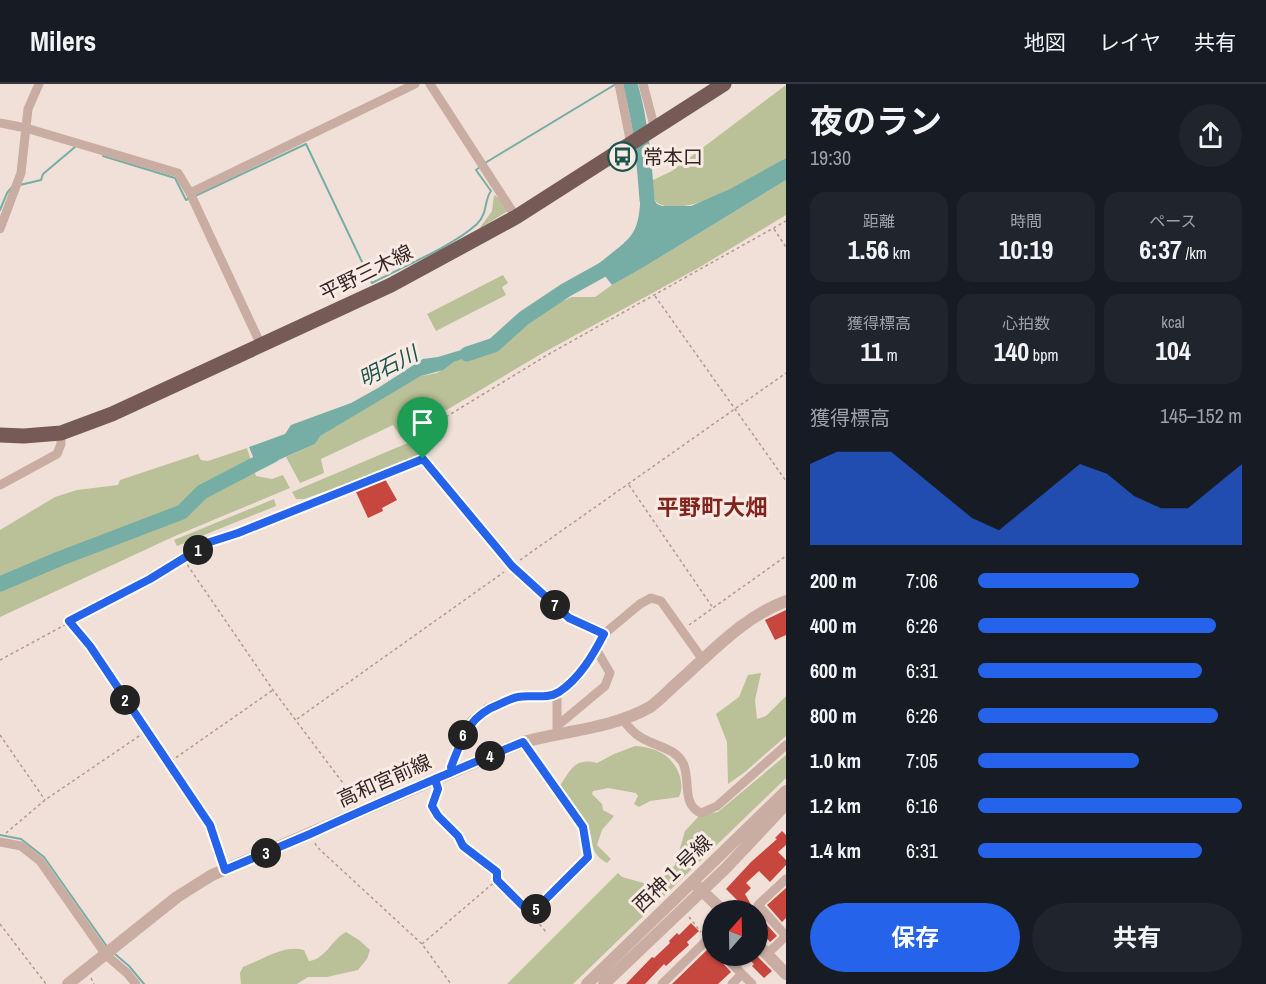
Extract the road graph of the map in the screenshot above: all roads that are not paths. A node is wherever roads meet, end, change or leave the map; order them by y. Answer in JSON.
{"nodes":[{"id":1,"x":39,"y":84,"type":"edge"},
{"id":2,"x":415,"y":84,"type":"edge"},
{"id":3,"x":430,"y":84,"type":"edge"},
{"id":4,"x":619,"y":84,"type":"edge"},
{"id":5,"x":643,"y":84,"type":"edge"},
{"id":6,"x":724,"y":84,"type":"edge"},
{"id":7,"x":0,"y":123,"type":"edge"},
{"id":8,"x":26,"y":128,"type":"junction"},
{"id":9,"x":653,"y":130,"type":"junction"},
{"id":10,"x":633,"y":143,"type":"junction"},
{"id":11,"x":190,"y":193,"type":"junction"},
{"id":12,"x":516,"y":217,"type":"junction"},
{"id":13,"x":0,"y":229,"type":"edge"},
{"id":14,"x":261,"y":345,"type":"junction"},
{"id":15,"x":61,"y":433,"type":"junction"},
{"id":16,"x":0,"y":435,"type":"edge"},
{"id":17,"x":0,"y":485,"type":"edge"},
{"id":18,"x":512,"y":566,"type":"road end"},
{"id":19,"x":786,"y":601,"type":"edge"},
{"id":20,"x":604,"y":634,"type":"junction"},
{"id":21,"x":596,"y":649,"type":"junction"},
{"id":22,"x":703,"y":660,"type":"junction"},
{"id":23,"x":557,"y":693,"type":"junction"},
{"id":24,"x":623,"y":720,"type":"junction"},
{"id":25,"x":557,"y":729,"type":"junction"},
{"id":26,"x":786,"y":745,"type":"edge"},
{"id":27,"x":452,"y":772,"type":"junction"},
{"id":28,"x":786,"y":791,"type":"edge"},
{"id":29,"x":786,"y":804,"type":"edge"},
{"id":30,"x":0,"y":842,"type":"edge"},
{"id":31,"x":786,"y":879,"type":"edge"},
{"id":32,"x":691,"y":881,"type":"junction"},
{"id":33,"x":702,"y":891,"type":"junction"},
{"id":34,"x":711,"y":900,"type":"edge"},
{"id":35,"x":786,"y":936,"type":"edge"},
{"id":36,"x":702,"y":948,"type":"edge"},
{"id":37,"x":109,"y":952,"type":"junction"},
{"id":38,"x":768,"y":953,"type":"edge"},
{"id":39,"x":768,"y":955,"type":"edge"},
{"id":40,"x":734,"y":966,"type":"edge"},
{"id":41,"x":742,"y":974,"type":"junction"},
{"id":42,"x":786,"y":974,"type":"edge"},
{"id":43,"x":786,"y":979,"type":"edge"},
{"id":44,"x":68,"y":984,"type":"edge"},
{"id":45,"x":136,"y":984,"type":"edge"},
{"id":46,"x":587,"y":984,"type":"edge"},
{"id":47,"x":604,"y":984,"type":"edge"},
{"id":48,"x":662,"y":984,"type":"edge"},
{"id":49,"x":732,"y":984,"type":"edge"},
{"id":50,"x":752,"y":984,"type":"edge"},
{"id":51,"x":781,"y":984,"type":"edge"}],
"edges":[{"from":1,"to":8,"type":"street"},
{"from":2,"to":11,"type":"street"},
{"from":3,"to":12,"type":"street"},
{"from":4,"to":10,"type":"street"},
{"from":5,"to":9,"type":"street"},
{"from":6,"to":9,"type":"main road","name":"平野三木線"},
{"from":7,"to":8,"type":"street"},
{"from":8,"to":11,"type":"street"},
{"from":8,"to":13,"type":"street"},
{"from":9,"to":10,"type":"main road","name":"平野三木線"},
{"from":10,"to":12,"type":"main road","name":"平野三木線"},
{"from":11,"to":14,"type":"street"},
{"from":12,"to":14,"type":"main road","name":"平野三木線"},
{"from":14,"to":15,"type":"main road","name":"平野三木線"},
{"from":15,"to":16,"type":"main road","name":"平野三木線"},
{"from":15,"to":17,"type":"street"},
{"from":18,"to":20,"type":"street"},
{"from":19,"to":22,"type":"street","name":"高和宮前線"},
{"from":20,"to":21,"type":"street"},
{"from":20,"to":22,"type":"street"},
{"from":21,"to":23,"type":"street"},
{"from":21,"to":25,"type":"street"},
{"from":22,"to":24,"type":"street","name":"高和宮前線"},
{"from":23,"to":25,"type":"street"},
{"from":23,"to":27,"type":"street"},
{"from":24,"to":25,"type":"street","name":"高和宮前線"},
{"from":24,"to":26,"type":"street"},
{"from":25,"to":27,"type":"street","name":"高和宮前線"},
{"from":27,"to":37,"type":"street","name":"高和宮前線"},
{"from":28,"to":32,"type":"street","name":"西神１号線"},
{"from":29,"to":33,"type":"street","name":"西神１号線"},
{"from":30,"to":37,"type":"street"},
{"from":31,"to":35,"type":"street"},
{"from":32,"to":33,"type":"street"},
{"from":32,"to":46,"type":"street","name":"西神１号線"},
{"from":33,"to":34,"type":"street"},
{"from":33,"to":47,"type":"street","name":"西神１号線"},
{"from":35,"to":38,"type":"street"},
{"from":36,"to":48,"type":"street"},
{"from":37,"to":44,"type":"street","name":"高和宮前線"},
{"from":37,"to":45,"type":"street"},
{"from":39,"to":42,"type":"street"},
{"from":40,"to":41,"type":"street"},
{"from":41,"to":49,"type":"street"},
{"from":41,"to":50,"type":"street"},
{"from":43,"to":51,"type":"street"}]}
